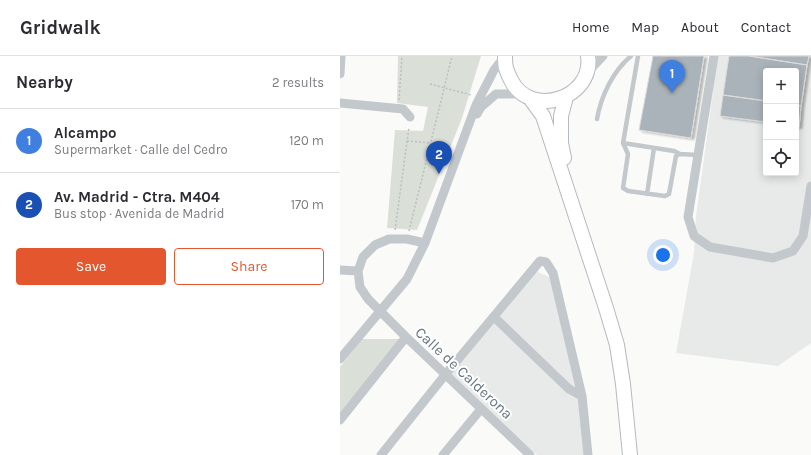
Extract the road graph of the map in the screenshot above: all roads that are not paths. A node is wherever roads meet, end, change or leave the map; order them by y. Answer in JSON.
{"nodes":[{"id":1,"x":342,"y":56,"type":"edge"},
{"id":2,"x":505,"y":56,"type":"edge"},
{"id":3,"x":588,"y":56,"type":"edge"},
{"id":4,"x":603,"y":56,"type":"edge"},
{"id":5,"x":631,"y":56,"type":"edge"},
{"id":6,"x":638,"y":56,"type":"edge"},
{"id":7,"x":714,"y":56,"type":"edge"},
{"id":8,"x":586,"y":73,"type":"junction"},
{"id":9,"x":340,"y":74,"type":"edge"},
{"id":10,"x":526,"y":96,"type":"junction"},
{"id":11,"x":566,"y":97,"type":"junction"},
{"id":12,"x":340,"y":103,"type":"edge"},
{"id":13,"x":410,"y":117,"type":"road end"},
{"id":14,"x":597,"y":119,"type":"dead end"},
{"id":15,"x":623,"y":143,"type":"junction"},
{"id":16,"x":654,"y":148,"type":"junction"},
{"id":17,"x":460,"y":149,"type":"junction"},
{"id":18,"x":680,"y":154,"type":"junction"},
{"id":19,"x":698,"y":155,"type":"junction"},
{"id":20,"x":811,"y":186,"type":"edge"},
{"id":21,"x":647,"y":194,"type":"junction"},
{"id":22,"x":584,"y":240,"type":"junction"},
{"id":23,"x":425,"y":243,"type":"junction"},
{"id":24,"x":340,"y":270,"type":"edge"},
{"id":25,"x":358,"y":271,"type":"junction"},
{"id":26,"x":380,"y":311,"type":"junction"},
{"id":27,"x":494,"y":317,"type":"junction"},
{"id":28,"x":406,"y":338,"type":"junction"},
{"id":29,"x":340,"y":359,"type":"edge"},
{"id":30,"x":445,"y":374,"type":"junction"},
{"id":31,"x":582,"y":396,"type":"junction"},
{"id":32,"x":481,"y":409,"type":"junction"},
{"id":33,"x":340,"y":420,"type":"edge"},
{"id":34,"x":381,"y":455,"type":"edge"},
{"id":35,"x":443,"y":455,"type":"edge"},
{"id":36,"x":530,"y":455,"type":"edge"},
{"id":37,"x":588,"y":455,"type":"edge"},
{"id":38,"x":630,"y":455,"type":"edge"}],
"edges":[{"from":1,"to":9,"type":"street"},
{"from":2,"to":10,"type":"main road"},
{"from":2,"to":17,"type":"street"},
{"from":3,"to":8,"type":"main road"},
{"from":4,"to":8,"type":"street"},
{"from":5,"to":14,"type":"lane"},
{"from":6,"to":15,"type":"lane"},
{"from":7,"to":19,"type":"street"},
{"from":8,"to":11,"type":"main road"},
{"from":10,"to":11,"type":"main road"},
{"from":10,"to":17,"type":"street"},
{"from":10,"to":22,"type":"main road"},
{"from":11,"to":22,"type":"main road"},
{"from":12,"to":13,"type":"street"},
{"from":15,"to":16,"type":"lane"},
{"from":15,"to":21,"type":"lane"},
{"from":16,"to":18,"type":"lane"},
{"from":16,"to":21,"type":"lane"},
{"from":17,"to":23,"type":"street"},
{"from":18,"to":19,"type":"lane"},
{"from":18,"to":21,"type":"lane"},
{"from":19,"to":20,"type":"street"},
{"from":22,"to":38,"type":"main road"},
{"from":23,"to":25,"type":"street"},
{"from":23,"to":26,"type":"street"},
{"from":24,"to":25,"type":"street"},
{"from":25,"to":26,"type":"street","name":"Calle de Calderona"},
{"from":26,"to":28,"type":"street","name":"Calle de Calderona"},
{"from":26,"to":29,"type":"street"},
{"from":27,"to":30,"type":"street"},
{"from":27,"to":31,"type":"street"},
{"from":27,"to":31,"type":"street"},
{"from":28,"to":30,"type":"street","name":"Calle de Calderona"},
{"from":28,"to":33,"type":"street"},
{"from":30,"to":32,"type":"street","name":"Calle de Calderona"},
{"from":30,"to":34,"type":"street"},
{"from":31,"to":37,"type":"street"},
{"from":32,"to":35,"type":"street"},
{"from":32,"to":36,"type":"street","name":"Calle de Calderona"}]}
